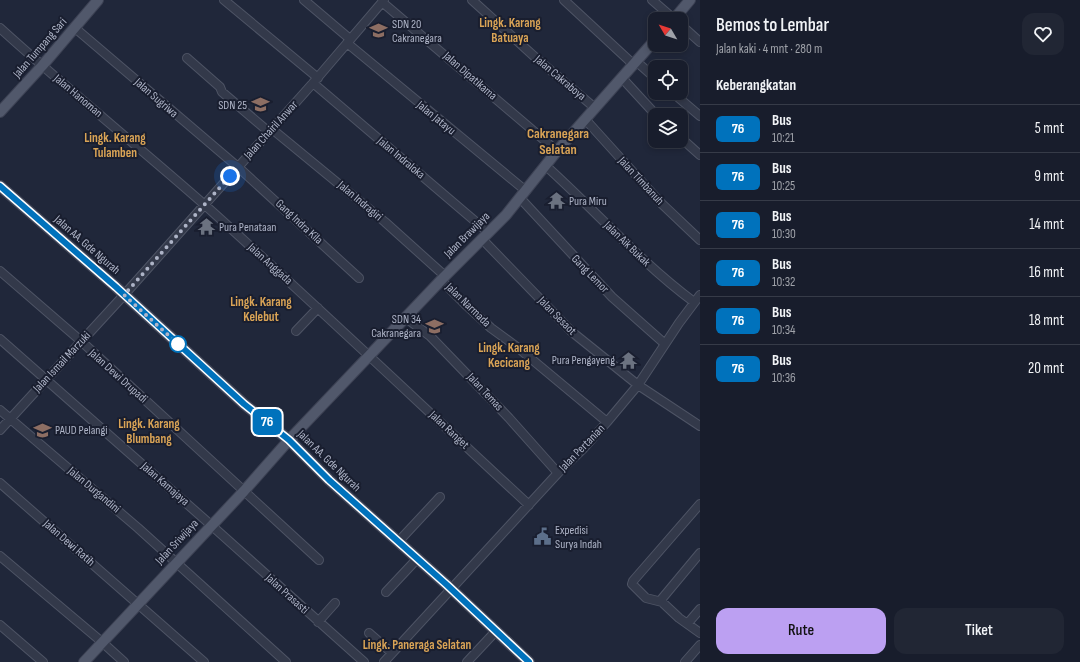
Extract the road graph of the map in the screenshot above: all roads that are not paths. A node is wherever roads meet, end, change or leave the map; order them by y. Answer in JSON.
{"nodes":[{"id":1,"x":98,"y":0,"type":"edge"},
{"id":2,"x":224,"y":0,"type":"edge"},
{"id":3,"x":304,"y":0,"type":"edge"},
{"id":4,"x":472,"y":0,"type":"edge"},
{"id":5,"x":564,"y":0,"type":"edge"},
{"id":6,"x":652,"y":0,"type":"edge"},
{"id":7,"x":690,"y":0,"type":"edge"},
{"id":8,"x":383,"y":1,"type":"edge"},
{"id":9,"x":666,"y":12,"type":"edge"},
{"id":10,"x":680,"y":12,"type":"edge"},
{"id":11,"x":0,"y":28,"type":"edge"},
{"id":12,"x":75,"y":28,"type":"junction"},
{"id":13,"x":688,"y":31,"type":"edge"},
{"id":14,"x":349,"y":41,"type":"junction"},
{"id":15,"x":700,"y":42,"type":"edge"},
{"id":16,"x":648,"y":48,"type":"edge"},
{"id":17,"x":187,"y":58,"type":"dead end"},
{"id":18,"x":635,"y":63,"type":"junction"},
{"id":19,"x":42,"y":66,"type":"junction"},
{"id":20,"x":648,"y":73,"type":"edge"},
{"id":21,"x":622,"y":78,"type":"junction"},
{"id":22,"x":316,"y":80,"type":"junction"},
{"id":23,"x":681,"y":100,"type":"edge"},
{"id":24,"x":595,"y":108,"type":"junction"},
{"id":25,"x":650,"y":108,"type":"edge"},
{"id":26,"x":0,"y":112,"type":"edge"},
{"id":27,"x":700,"y":116,"type":"edge"},
{"id":28,"x":585,"y":119,"type":"junction"},
{"id":29,"x":271,"y":131,"type":"junction"},
{"id":30,"x":688,"y":144,"type":"edge"},
{"id":31,"x":556,"y":152,"type":"junction"},
{"id":32,"x":700,"y":155,"type":"edge"},
{"id":33,"x":546,"y":166,"type":"junction"},
{"id":34,"x":238,"y":167,"type":"junction"},
{"id":35,"x":0,"y":186,"type":"edge"},
{"id":36,"x":523,"y":195,"type":"junction"},
{"id":37,"x":204,"y":205,"type":"junction"},
{"id":38,"x":486,"y":236,"type":"junction"},
{"id":39,"x":700,"y":240,"type":"edge"},
{"id":40,"x":0,"y":271,"type":"edge"},
{"id":41,"x":359,"y":278,"type":"dead end"},
{"id":42,"x":443,"y":278,"type":"junction"},
{"id":43,"x":124,"y":295,"type":"junction"},
{"id":44,"x":700,"y":295,"type":"edge"},
{"id":45,"x":694,"y":302,"type":"junction"},
{"id":46,"x":318,"y":308,"type":"junction"},
{"id":47,"x":406,"y":318,"type":"junction"},
{"id":48,"x":296,"y":331,"type":"dead end"},
{"id":49,"x":0,"y":339,"type":"edge"},
{"id":50,"x":81,"y":342,"type":"junction"},
{"id":51,"x":665,"y":344,"type":"junction"},
{"id":52,"x":370,"y":356,"type":"junction"},
{"id":53,"x":46,"y":379,"type":"junction"},
{"id":54,"x":638,"y":385,"type":"junction"},
{"id":55,"x":0,"y":410,"type":"edge"},
{"id":56,"x":10,"y":419,"type":"junction"},
{"id":57,"x":607,"y":422,"type":"junction"},
{"id":58,"x":700,"y":426,"type":"edge"},
{"id":59,"x":0,"y":430,"type":"edge"},
{"id":60,"x":289,"y":440,"type":"junction"},
{"id":61,"x":558,"y":473,"type":"junction"},
{"id":62,"x":0,"y":483,"type":"edge"},
{"id":63,"x":244,"y":491,"type":"junction"},
{"id":64,"x":440,"y":497,"type":"dead end"},
{"id":65,"x":700,"y":504,"type":"edge"},
{"id":66,"x":529,"y":505,"type":"junction"},
{"id":67,"x":211,"y":525,"type":"junction"},
{"id":68,"x":398,"y":542,"type":"junction"},
{"id":69,"x":700,"y":553,"type":"edge"},
{"id":70,"x":0,"y":556,"type":"edge"},
{"id":71,"x":417,"y":559,"type":"junction"},
{"id":72,"x":319,"y":560,"type":"dead end"},
{"id":73,"x":176,"y":562,"type":"junction"},
{"id":74,"x":452,"y":590,"type":"junction"},
{"id":75,"x":386,"y":592,"type":"dead end"},
{"id":76,"x":660,"y":600,"type":"junction"},
{"id":77,"x":335,"y":603,"type":"dead end"},
{"id":78,"x":138,"y":604,"type":"junction"},
{"id":79,"x":700,"y":609,"type":"edge"},
{"id":80,"x":318,"y":622,"type":"junction"},
{"id":81,"x":688,"y":624,"type":"junction"},
{"id":82,"x":0,"y":626,"type":"edge"},
{"id":83,"x":496,"y":631,"type":"junction"},
{"id":84,"x":369,"y":633,"type":"dead end"},
{"id":85,"x":700,"y":633,"type":"edge"},
{"id":86,"x":102,"y":642,"type":"junction"},
{"id":87,"x":700,"y":645,"type":"edge"},
{"id":88,"x":392,"y":652,"type":"junction"},
{"id":89,"x":42,"y":662,"type":"edge"},
{"id":90,"x":84,"y":662,"type":"edge"},
{"id":91,"x":124,"y":662,"type":"edge"},
{"id":92,"x":204,"y":662,"type":"edge"},
{"id":93,"x":286,"y":662,"type":"edge"},
{"id":94,"x":364,"y":662,"type":"edge"},
{"id":95,"x":384,"y":662,"type":"edge"},
{"id":96,"x":467,"y":662,"type":"edge"},
{"id":97,"x":529,"y":662,"type":"edge"},
{"id":98,"x":685,"y":662,"type":"edge"}],
"edges":[{"from":1,"to":12,"type":"main road","name":"Jalan Tumpang Sari"},
{"from":2,"to":22,"type":"street","name":"Jalan Indraloka"},
{"from":3,"to":14,"type":"street","name":"Jalan Jatayu"},
{"from":4,"to":24,"type":"street","name":"Jalan Cakraboya"},
{"from":5,"to":18,"type":"street"},
{"from":6,"to":9,"type":"street"},
{"from":7,"to":10,"type":"main road"},
{"from":8,"to":14,"type":"street","name":"Jalan Chairil Anwar"},
{"from":8,"to":31,"type":"street","name":"Jalan Dipatikama"},
{"from":11,"to":19,"type":"street","name":"Jalan Hanoman"},
{"from":12,"to":19,"type":"main road","name":"Jalan Tumpang Sari"},
{"from":12,"to":34,"type":"street","name":"Jalan Sugriwa"},
{"from":13,"to":15,"type":"street"},
{"from":14,"to":22,"type":"street","name":"Jalan Chairil Anwar"},
{"from":14,"to":36,"type":"street","name":"Jalan Jatayu"},
{"from":16,"to":18,"type":"main road","name":"Jalan Brawijaya"},
{"from":17,"to":29,"type":"street","name":"Jalan Indragiri"},
{"from":18,"to":20,"type":"street"},
{"from":18,"to":21,"type":"main road","name":"Jalan Brawijaya"},
{"from":19,"to":26,"type":"main road","name":"Jalan Tumpang Sari"},
{"from":19,"to":37,"type":"street","name":"Jalan Hanoman"},
{"from":21,"to":24,"type":"main road","name":"Jalan Brawijaya"},
{"from":21,"to":25,"type":"street"},
{"from":22,"to":29,"type":"street","name":"Jalan Chairil Anwar"},
{"from":22,"to":38,"type":"street","name":"Jalan Indraloka"},
{"from":23,"to":27,"type":"street"},
{"from":24,"to":28,"type":"main road","name":"Jalan Brawijaya"},
{"from":28,"to":31,"type":"main road","name":"Jalan Brawijaya"},
{"from":28,"to":39,"type":"street","name":"Jalan Timbanuh"},
{"from":29,"to":34,"type":"street","name":"Jalan Chairil Anwar"},
{"from":29,"to":42,"type":"street","name":"Jalan Indragiri"},
{"from":30,"to":32,"type":"street"},
{"from":31,"to":33,"type":"main road","name":"Jalan Brawijaya"},
{"from":33,"to":36,"type":"main road","name":"Jalan Brawijaya"},
{"from":33,"to":45,"type":"street","name":"Jalan Aik Bukak"},
{"from":34,"to":37,"type":"street","name":"Jalan Chairil Anwar"},
{"from":34,"to":41,"type":"street","name":"Gang Indra Kila"},
{"from":35,"to":43,"type":"main road","name":"Jalan AA. Gde Ngurah"},
{"from":36,"to":38,"type":"main road","name":"Jalan Brawijaya"},
{"from":36,"to":51,"type":"street","name":"Gang Lemor"},
{"from":37,"to":43,"type":"street","name":"Jalan Chairil Anwar"},
{"from":37,"to":46,"type":"street","name":"Jalan Anggada"},
{"from":38,"to":42,"type":"main road","name":"Jalan Brawijaya"},
{"from":38,"to":54,"type":"street","name":"Jalan Sesaot"},
{"from":40,"to":50,"type":"street","name":"Jalan Dewi Drupadi"},
{"from":42,"to":47,"type":"main road","name":"Jalan Brawijaya"},
{"from":42,"to":57,"type":"street","name":"Jalan Narmada"},
{"from":43,"to":50,"type":"street","name":"Jalan Ismail Marzuki"},
{"from":43,"to":60,"type":"main road","name":"Jalan AA. Gde Ngurah"},
{"from":44,"to":45,"type":"street","name":"Jalan Pertanian"},
{"from":45,"to":51,"type":"street","name":"Jalan Pertanian"},
{"from":46,"to":48,"type":"street"},
{"from":46,"to":52,"type":"street","name":"Jalan Anggada"},
{"from":47,"to":52,"type":"main road","name":"Jalan Brawijaya"},
{"from":47,"to":61,"type":"street","name":"Jalan Temas"},
{"from":49,"to":53,"type":"street","name":"Jalan Kamajaya"},
{"from":50,"to":53,"type":"street","name":"Jalan Ismail Marzuki"},
{"from":50,"to":63,"type":"street","name":"Jalan Dewi Drupadi"},
{"from":51,"to":54,"type":"street","name":"Jalan Pertanian"},
{"from":52,"to":60,"type":"main road","name":"Jalan Brawijaya"},
{"from":52,"to":66,"type":"street","name":"Jalan Ranget"},
{"from":53,"to":56,"type":"street","name":"Jalan Ismail Marzuki"},
{"from":53,"to":67,"type":"street","name":"Jalan Kamajaya"},
{"from":54,"to":57,"type":"street","name":"Jalan Pertanian"},
{"from":54,"to":58,"type":"street","name":"Jalan Sesaot"},
{"from":55,"to":56,"type":"street","name":"Jalan Durgandini"},
{"from":56,"to":59,"type":"street","name":"Jalan Ismail Marzuki"},
{"from":56,"to":73,"type":"street","name":"Jalan Durgandini"},
{"from":57,"to":61,"type":"street","name":"Jalan Pertanian"},
{"from":60,"to":63,"type":"main road","name":"Jalan Sriwijaya"},
{"from":60,"to":68,"type":"main road","name":"Jalan AA. Gde Ngurah"},
{"from":61,"to":66,"type":"street","name":"Jalan Pertanian"},
{"from":62,"to":78,"type":"street","name":"Jalan Dewi Ratih"},
{"from":63,"to":67,"type":"main road","name":"Jalan Sriwijaya"},
{"from":63,"to":72,"type":"street","name":"Jalan Dewi Drupadi"},
{"from":64,"to":68,"type":"street"},
{"from":65,"to":76,"type":"street"},
{"from":66,"to":74,"type":"street","name":"Jalan Pertanian"},
{"from":67,"to":73,"type":"main road","name":"Jalan Sriwijaya"},
{"from":67,"to":80,"type":"street","name":"Jalan Prasasti"},
{"from":68,"to":71,"type":"main road","name":"Jalan AA. Gde Ngurah"},
{"from":69,"to":76,"type":"street"},
{"from":70,"to":86,"type":"street"},
{"from":71,"to":74,"type":"main road","name":"Jalan AA. Gde Ngurah"},
{"from":71,"to":75,"type":"street"},
{"from":73,"to":78,"type":"main road","name":"Jalan Sriwijaya"},
{"from":73,"to":93,"type":"street","name":"Jalan Durgandini"},
{"from":74,"to":83,"type":"main road","name":"Jalan AA. Gde Ngurah"},
{"from":74,"to":88,"type":"street","name":"Jalan Pertanian"},
{"from":76,"to":81,"type":"street"},
{"from":77,"to":80,"type":"street"},
{"from":78,"to":86,"type":"main road","name":"Jalan Sriwijaya"},
{"from":78,"to":92,"type":"street","name":"Jalan Dewi Ratih"},
{"from":79,"to":81,"type":"street"},
{"from":80,"to":94,"type":"street","name":"Jalan Prasasti"},
{"from":81,"to":85,"type":"street"},
{"from":82,"to":89,"type":"street"},
{"from":83,"to":96,"type":"street"},
{"from":83,"to":97,"type":"main road","name":"Jalan AA. Gde Ngurah"},
{"from":84,"to":88,"type":"street"},
{"from":86,"to":90,"type":"main road","name":"Jalan Sriwijaya"},
{"from":86,"to":91,"type":"street"},
{"from":87,"to":98,"type":"street"},
{"from":88,"to":95,"type":"street","name":"Jalan Pertanian"}]}
